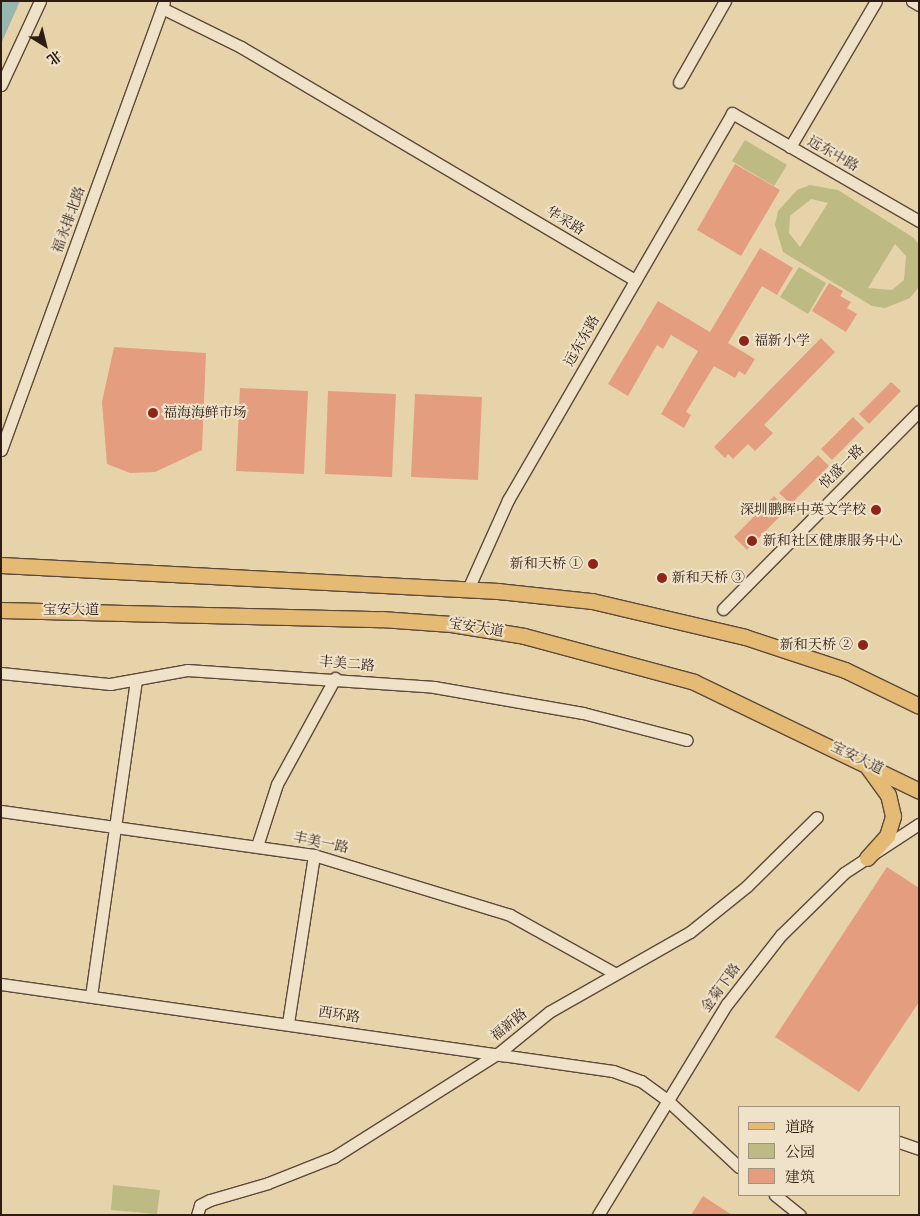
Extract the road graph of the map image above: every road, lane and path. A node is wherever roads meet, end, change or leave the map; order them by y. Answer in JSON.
{"nodes":[{"id":1,"x":40,"y":1,"type":"edge"},
{"id":2,"x":725,"y":1,"type":"edge"},
{"id":3,"x":876,"y":1,"type":"edge"},
{"id":4,"x":912,"y":1,"type":"edge"},
{"id":5,"x":164,"y":5,"type":"edge"},
{"id":6,"x":919,"y":5,"type":"edge"},
{"id":7,"x":679,"y":82,"type":"dead end"},
{"id":8,"x":1,"y":85,"type":"edge"},
{"id":9,"x":732,"y":113,"type":"joint"},
{"id":10,"x":790,"y":147,"type":"junction"},
{"id":11,"x":919,"y":221,"type":"edge"},
{"id":12,"x":635,"y":280,"type":"junction"},
{"id":13,"x":919,"y":411,"type":"edge"},
{"id":14,"x":1,"y":450,"type":"edge"},
{"id":15,"x":1,"y":565,"type":"edge"},
{"id":16,"x":468,"y":589,"type":"junction"},
{"id":17,"x":1,"y":610,"type":"edge"},
{"id":18,"x":723,"y":610,"type":"dead end"},
{"id":19,"x":1,"y":673,"type":"edge"},
{"id":20,"x":335,"y":678,"type":"junction"},
{"id":21,"x":136,"y":681,"type":"junction"},
{"id":22,"x":919,"y":706,"type":"edge"},
{"id":23,"x":687,"y":740,"type":"dead end"},
{"id":24,"x":861,"y":759,"type":"junction"},
{"id":25,"x":919,"y":791,"type":"edge"},
{"id":26,"x":1,"y":811,"type":"edge"},
{"id":27,"x":816,"y":817,"type":"dead end"},
{"id":28,"x":919,"y":824,"type":"edge"},
{"id":29,"x":116,"y":826,"type":"junction"},
{"id":30,"x":257,"y":846,"type":"junction"},
{"id":31,"x":314,"y":854,"type":"junction"},
{"id":32,"x":866,"y":858,"type":"junction"},
{"id":33,"x":614,"y":973,"type":"junction"},
{"id":34,"x":1,"y":984,"type":"edge"},
{"id":35,"x":91,"y":996,"type":"junction"},
{"id":36,"x":288,"y":1023,"type":"junction"},
{"id":37,"x":500,"y":1052,"type":"junction"},
{"id":38,"x":666,"y":1099,"type":"junction"},
{"id":39,"x":900,"y":1142,"type":"edge"},
{"id":40,"x":919,"y":1149,"type":"edge"},
{"id":41,"x":738,"y":1166,"type":"edge"},
{"id":42,"x":775,"y":1196,"type":"edge"},
{"id":43,"x":197,"y":1215,"type":"edge"},
{"id":44,"x":598,"y":1215,"type":"edge"},
{"id":45,"x":800,"y":1215,"type":"edge"}],
"edges":[{"from":1,"to":8,"type":"street"},
{"from":2,"to":7,"type":"street"},
{"from":3,"to":10,"type":"street"},
{"from":4,"to":6,"type":"street"},
{"from":5,"to":12,"type":"street","name":"华采路"},
{"from":5,"to":14,"type":"street","name":"福永排北路"},
{"from":9,"to":10,"type":"street","name":"远东中路"},
{"from":9,"to":12,"type":"street","name":"远东东路"},
{"from":10,"to":11,"type":"street","name":"远东中路"},
{"from":12,"to":16,"type":"street","name":"远东东路"},
{"from":13,"to":18,"type":"street","name":"悦盛一路"},
{"from":15,"to":16,"type":"main road"},
{"from":16,"to":22,"type":"main road"},
{"from":17,"to":24,"type":"main road","name":"宝安大道"},
{"from":19,"to":21,"type":"street","name":"丰美二路"},
{"from":20,"to":21,"type":"street","name":"丰美二路"},
{"from":20,"to":23,"type":"street","name":"丰美二路"},
{"from":20,"to":30,"type":"street"},
{"from":21,"to":29,"type":"street"},
{"from":24,"to":25,"type":"main road","name":"宝安大道"},
{"from":24,"to":32,"type":"main road"},
{"from":26,"to":29,"type":"street","name":"丰美一路"},
{"from":27,"to":33,"type":"street","name":"福新路"},
{"from":28,"to":32,"type":"street","name":"金菊下路"},
{"from":29,"to":30,"type":"street","name":"丰美一路"},
{"from":29,"to":35,"type":"street"},
{"from":30,"to":31,"type":"street","name":"丰美一路"},
{"from":31,"to":33,"type":"street","name":"丰美一路"},
{"from":31,"to":36,"type":"street"},
{"from":32,"to":38,"type":"street","name":"金菊下路"},
{"from":33,"to":37,"type":"street","name":"福新路"},
{"from":34,"to":35,"type":"street","name":"西环路"},
{"from":35,"to":36,"type":"street","name":"西环路"},
{"from":36,"to":37,"type":"street","name":"西环路"},
{"from":37,"to":38,"type":"street","name":"西环路"},
{"from":37,"to":43,"type":"street","name":"福新路"},
{"from":38,"to":41,"type":"street","name":"西环路"},
{"from":38,"to":44,"type":"street","name":"金菊下路"},
{"from":39,"to":40,"type":"street"},
{"from":42,"to":45,"type":"street"}]}
